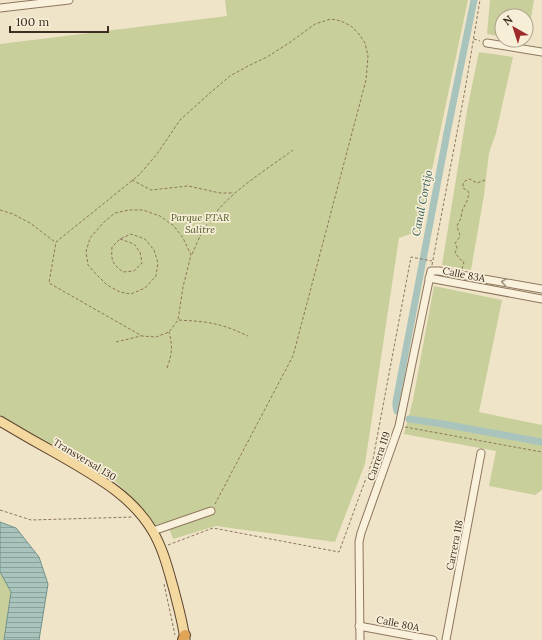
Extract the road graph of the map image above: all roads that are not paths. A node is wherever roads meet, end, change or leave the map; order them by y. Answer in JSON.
{"nodes":[{"id":1,"x":69,"y":0,"type":"edge"},
{"id":2,"x":0,"y":8,"type":"edge"},
{"id":3,"x":486,"y":42,"type":"dead end"},
{"id":4,"x":542,"y":52,"type":"edge"},
{"id":5,"x":429,"y":278,"type":"junction"},
{"id":6,"x":542,"y":289,"type":"edge"},
{"id":7,"x":542,"y":299,"type":"edge"},
{"id":8,"x":0,"y":421,"type":"edge"},
{"id":9,"x":481,"y":453,"type":"dead end"},
{"id":10,"x":211,"y":510,"type":"road end"},
{"id":11,"x":153,"y":531,"type":"junction"},
{"id":12,"x":359,"y":626,"type":"junction"},
{"id":13,"x":182,"y":639,"type":"edge"},
{"id":14,"x":360,"y":640,"type":"edge"},
{"id":15,"x":433,"y":640,"type":"edge"},
{"id":16,"x":446,"y":640,"type":"edge"}],
"edges":[{"from":1,"to":2,"type":"street"},
{"from":3,"to":4,"type":"street"},
{"from":6,"to":5,"type":"street","name":"Calle 83A","one_way":true},
{"from":5,"to":7,"type":"street","name":"Calle 83A"},
{"from":5,"to":12,"type":"street","name":"Carrera 119"},
{"from":8,"to":11,"type":"main road","name":"Transversal 130"},
{"from":9,"to":16,"type":"street","name":"Carrera 118"},
{"from":10,"to":11,"type":"street"},
{"from":11,"to":13,"type":"main road","name":"Transversal 130"},
{"from":12,"to":14,"type":"street","name":"Carrera 119"},
{"from":12,"to":15,"type":"street","name":"Calle 80A"}]}
